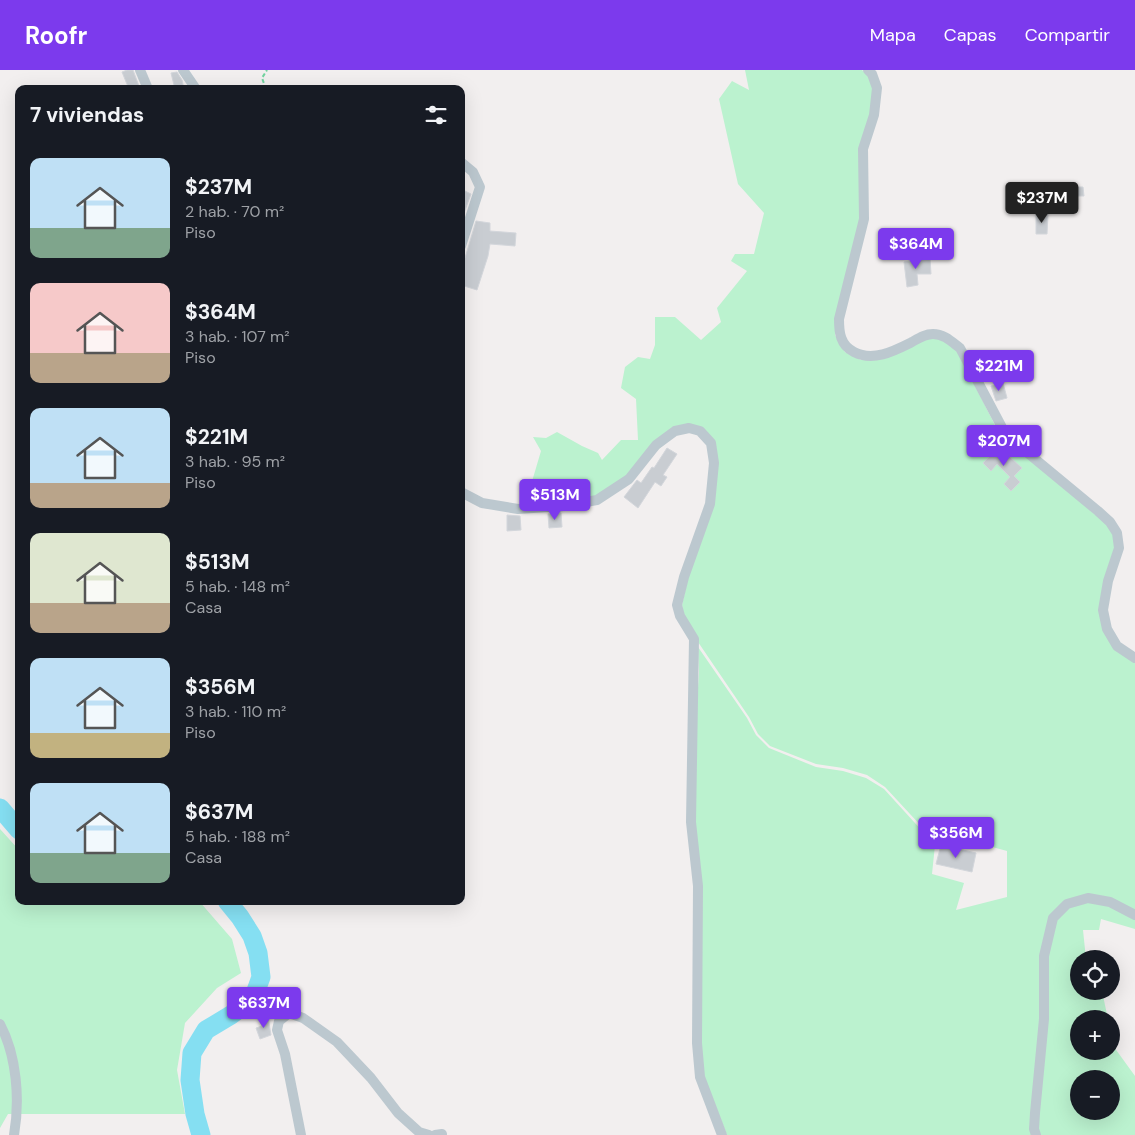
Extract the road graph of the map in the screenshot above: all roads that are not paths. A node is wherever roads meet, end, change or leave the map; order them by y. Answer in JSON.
{"nodes":[{"id":1,"x":140,"y":70,"type":"edge"},
{"id":2,"x":183,"y":70,"type":"edge"},
{"id":3,"x":868,"y":70,"type":"edge"},
{"id":4,"x":146,"y":85,"type":"edge"},
{"id":5,"x":193,"y":85,"type":"edge"},
{"id":6,"x":465,"y":165,"type":"edge"},
{"id":7,"x":465,"y":234,"type":"edge"},
{"id":8,"x":465,"y":494,"type":"edge"},
{"id":9,"x":1135,"y":658,"type":"edge"},
{"id":10,"x":1135,"y":914,"type":"edge"},
{"id":11,"x":0,"y":1024,"type":"edge"},
{"id":12,"x":14,"y":1135,"type":"edge"},
{"id":13,"x":301,"y":1135,"type":"edge"},
{"id":14,"x":428,"y":1135,"type":"edge"},
{"id":15,"x":722,"y":1135,"type":"edge"},
{"id":16,"x":1036,"y":1135,"type":"edge"}],
"edges":[{"from":1,"to":4,"type":"street"},
{"from":2,"to":5,"type":"street"},
{"from":3,"to":9,"type":"street"},
{"from":6,"to":7,"type":"street"},
{"from":8,"to":15,"type":"street"},
{"from":10,"to":16,"type":"street"},
{"from":11,"to":12,"type":"street"},
{"from":13,"to":14,"type":"street"}]}
